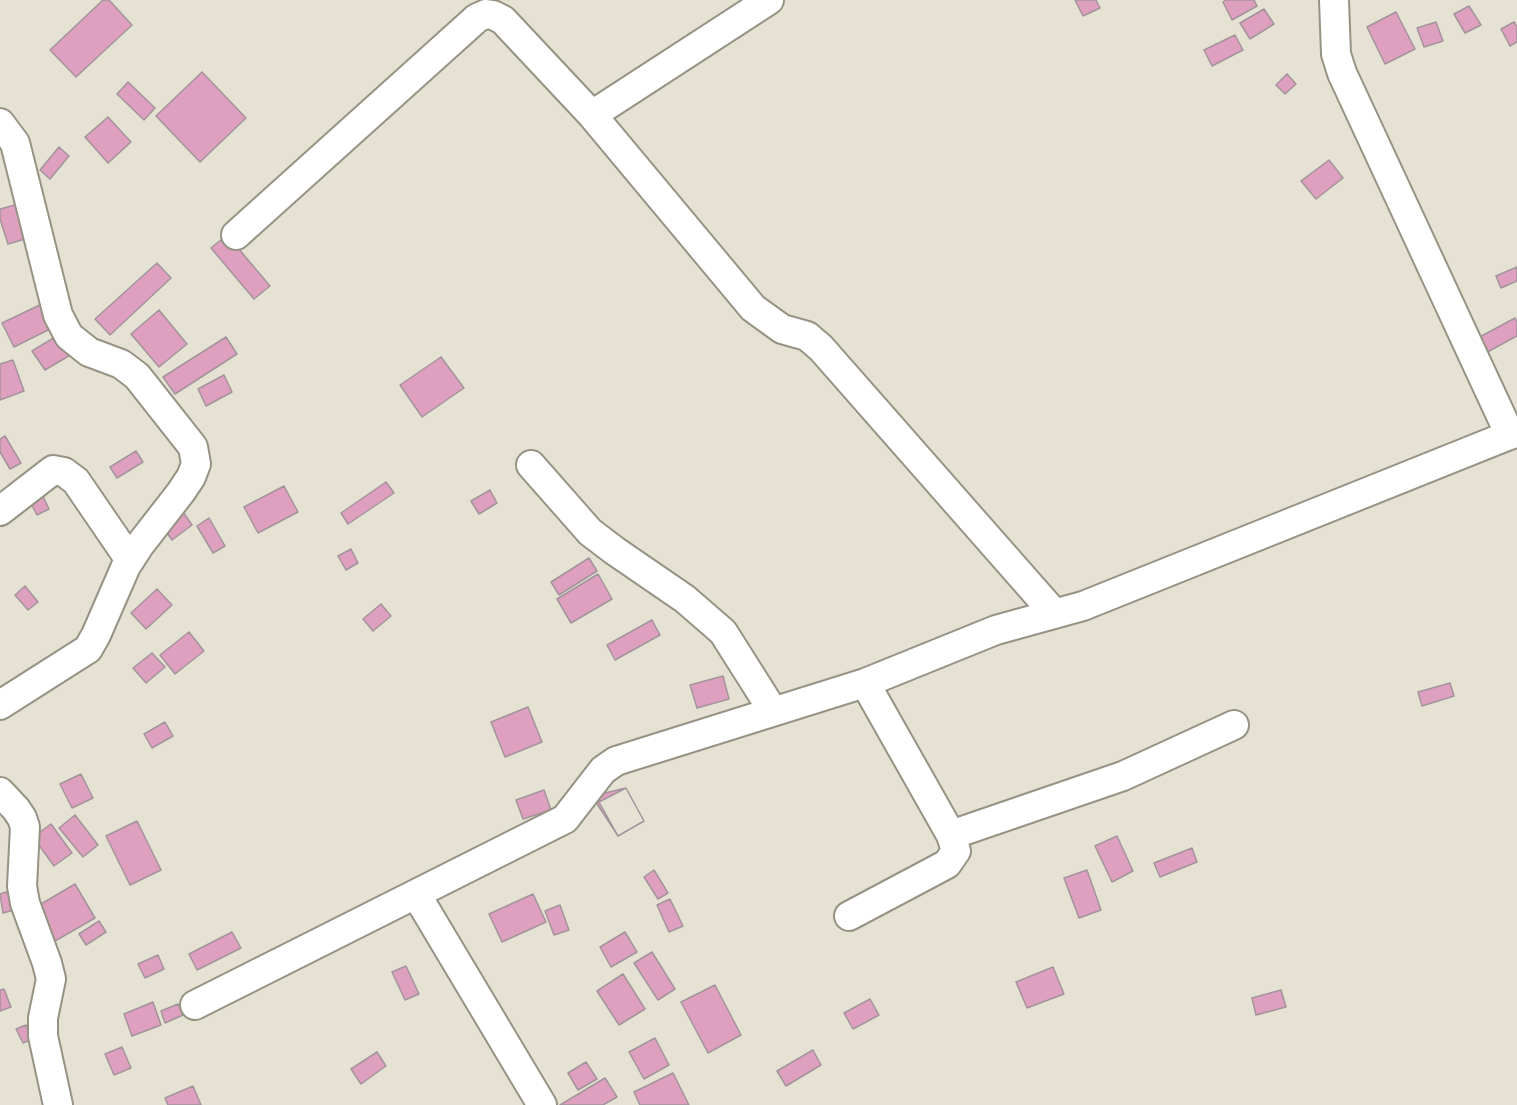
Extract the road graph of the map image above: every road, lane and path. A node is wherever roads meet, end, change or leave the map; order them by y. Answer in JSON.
{"nodes":[{"id":1,"x":769,"y":0,"type":"edge"},
{"id":2,"x":1334,"y":0,"type":"edge"},
{"id":3,"x":592,"y":115,"type":"junction"},
{"id":4,"x":0,"y":123,"type":"edge"},
{"id":5,"x":236,"y":235,"type":"dead end"},
{"id":6,"x":1513,"y":434,"type":"edge"},
{"id":7,"x":531,"y":465,"type":"dead end"},
{"id":8,"x":0,"y":511,"type":"edge"},
{"id":9,"x":130,"y":560,"type":"junction"},
{"id":10,"x":1054,"y":613,"type":"junction"},
{"id":11,"x":864,"y":683,"type":"junction"},
{"id":12,"x":0,"y":705,"type":"edge"},
{"id":13,"x":773,"y":711,"type":"junction"},
{"id":14,"x":1234,"y":725,"type":"dead end"},
{"id":15,"x":0,"y":792,"type":"edge"},
{"id":16,"x":951,"y":835,"type":"junction"},
{"id":17,"x":416,"y":894,"type":"junction"},
{"id":18,"x":849,"y":916,"type":"dead end"},
{"id":19,"x":195,"y":1005,"type":"dead end"},
{"id":20,"x":58,"y":1105,"type":"edge"},
{"id":21,"x":542,"y":1105,"type":"edge"}],
"edges":[{"from":1,"to":3,"type":"street"},
{"from":2,"to":6,"type":"street"},
{"from":3,"to":5,"type":"street"},
{"from":3,"to":10,"type":"street"},
{"from":4,"to":9,"type":"street"},
{"from":6,"to":10,"type":"street"},
{"from":7,"to":13,"type":"street"},
{"from":8,"to":9,"type":"street"},
{"from":9,"to":12,"type":"street"},
{"from":10,"to":11,"type":"street"},
{"from":11,"to":13,"type":"street"},
{"from":11,"to":16,"type":"street"},
{"from":13,"to":17,"type":"street"},
{"from":14,"to":16,"type":"street"},
{"from":15,"to":20,"type":"street"},
{"from":16,"to":18,"type":"street"},
{"from":17,"to":19,"type":"street"},
{"from":17,"to":21,"type":"street"}]}
